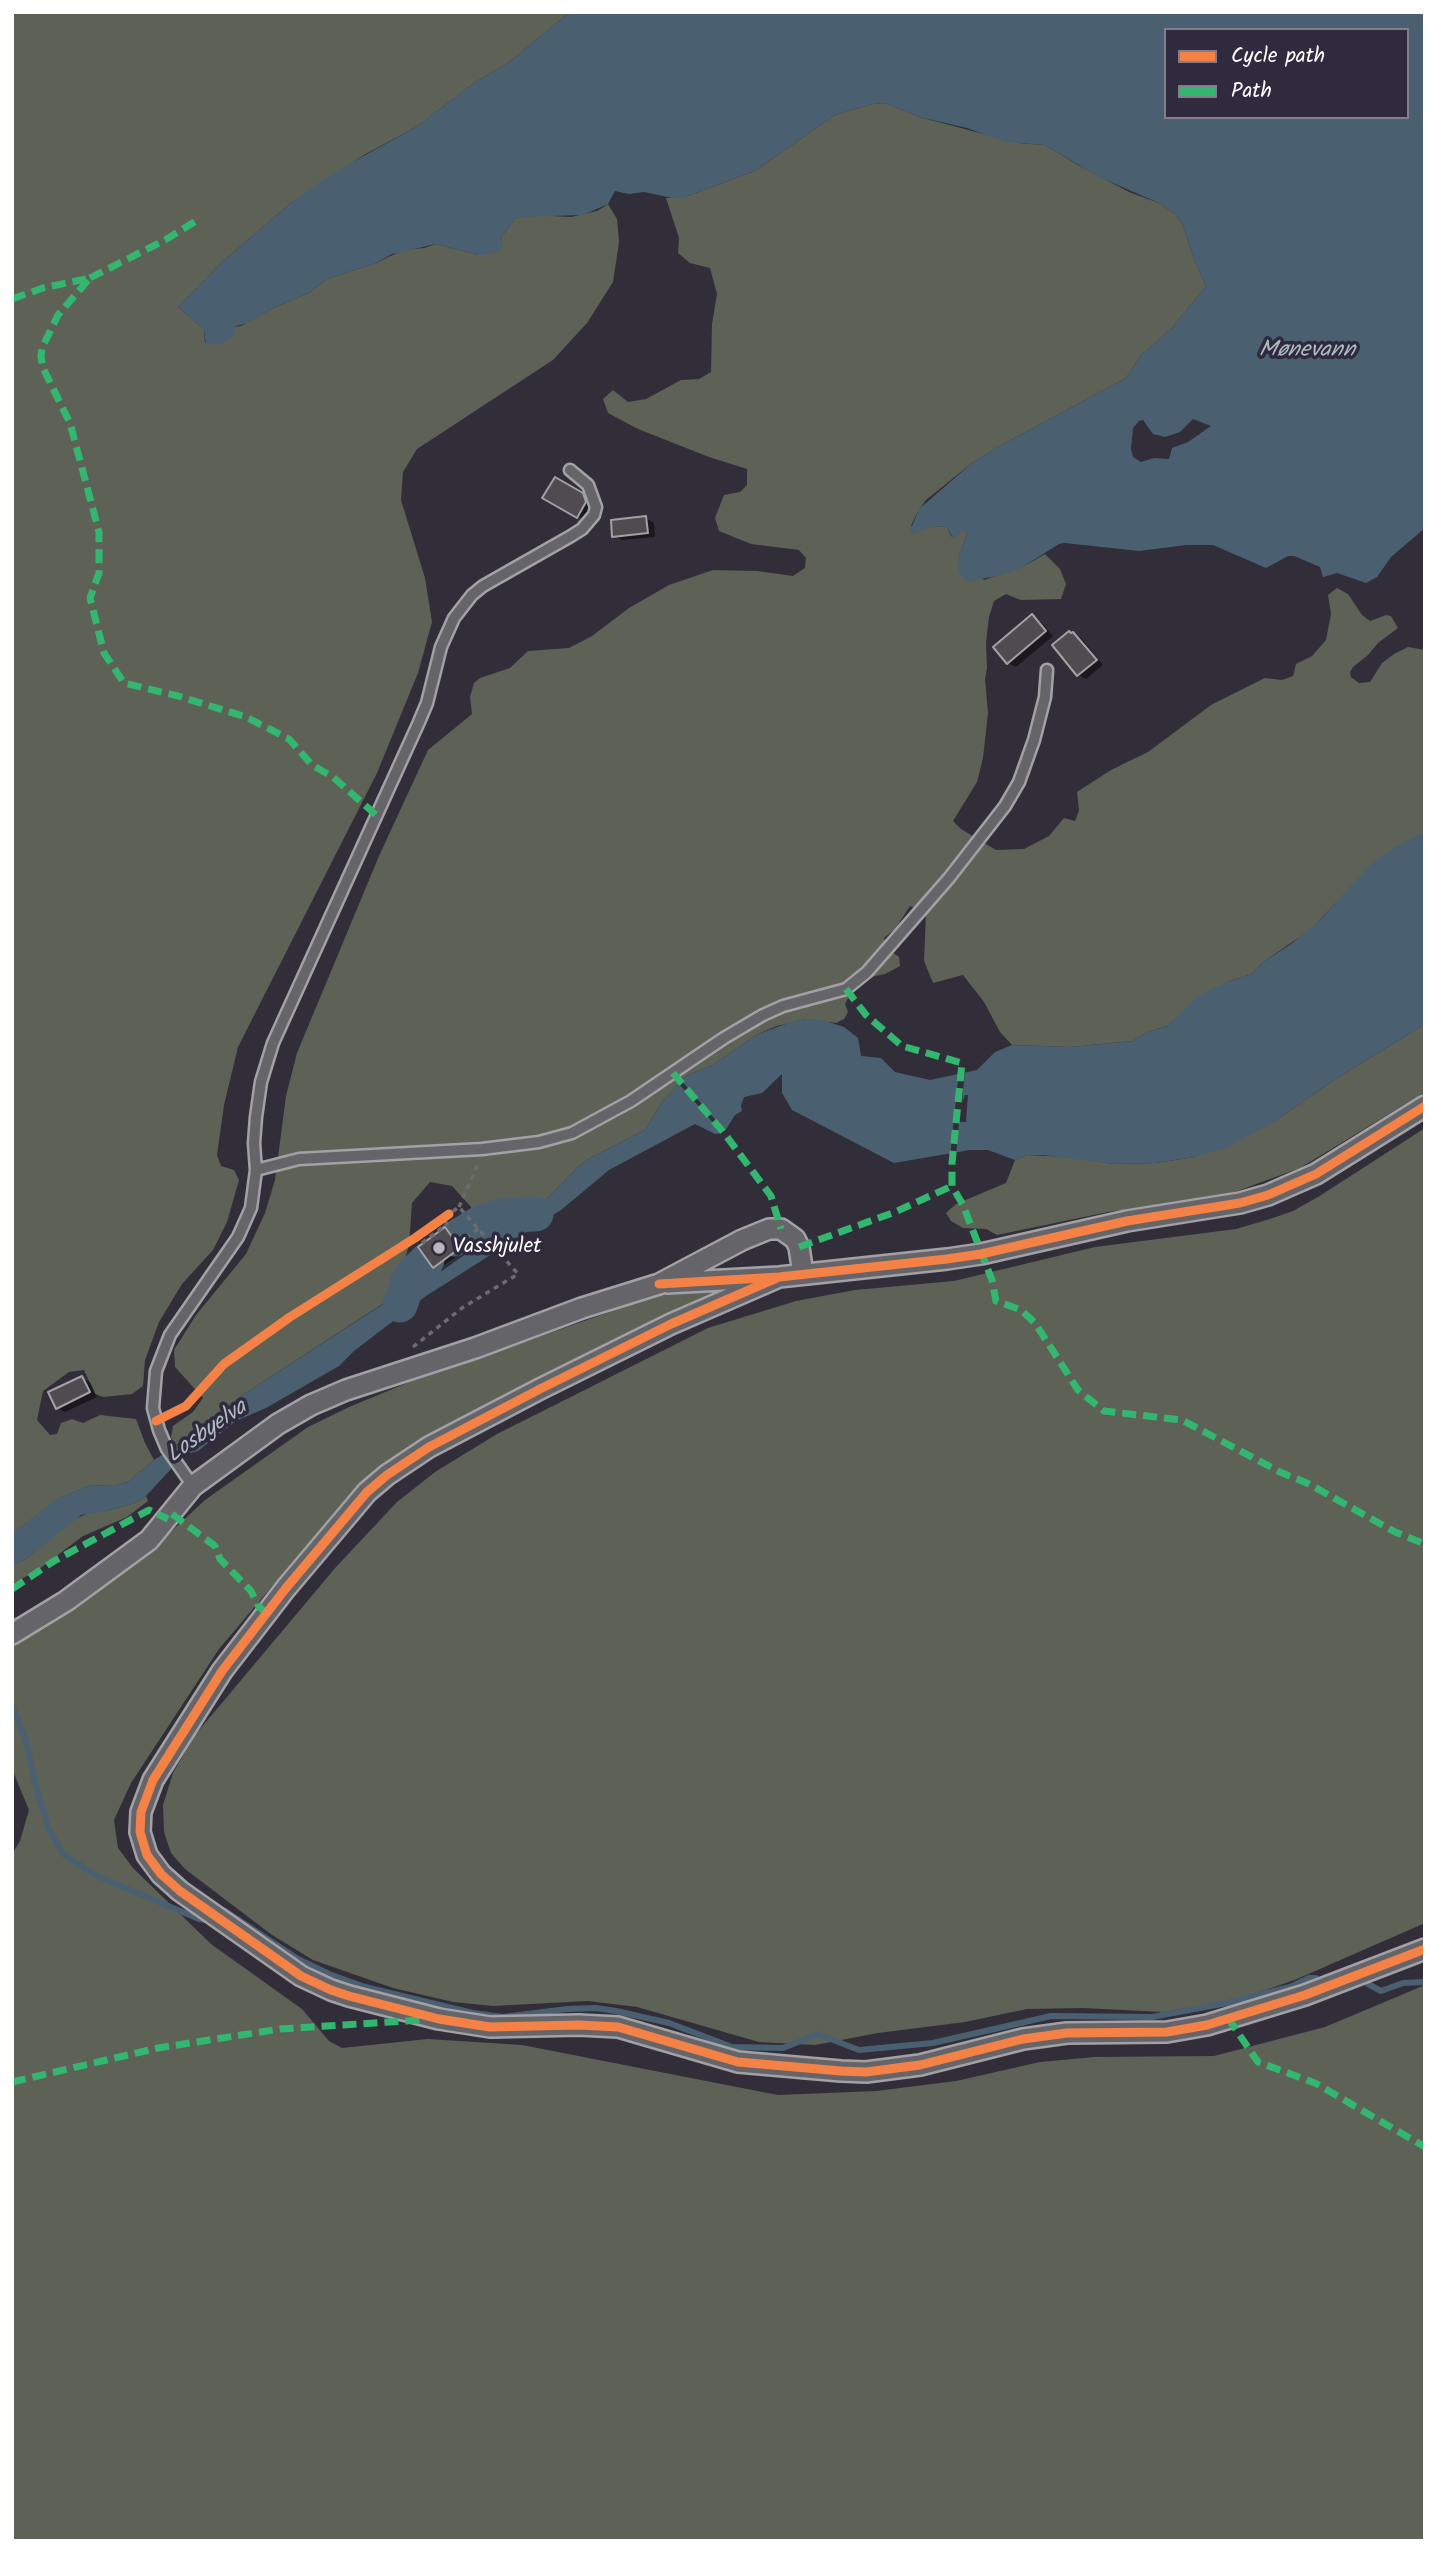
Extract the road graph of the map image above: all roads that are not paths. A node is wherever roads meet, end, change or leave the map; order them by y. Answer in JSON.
{"nodes":[{"id":1,"x":569,"y":470,"type":"dead end"},
{"id":2,"x":1047,"y":670,"type":"dead end"},
{"id":3,"x":1425,"y":1106,"type":"edge"},
{"id":4,"x":256,"y":1170,"type":"junction"},
{"id":5,"x":803,"y":1274,"type":"junction"},
{"id":6,"x":779,"y":1277,"type":"junction"},
{"id":7,"x":659,"y":1284,"type":"junction"},
{"id":8,"x":193,"y":1486,"type":"junction"},
{"id":9,"x":12,"y":1634,"type":"edge"},
{"id":10,"x":1425,"y":1949,"type":"edge"}],
"edges":[{"from":1,"to":4,"type":"lane"},
{"from":2,"to":4,"type":"lane"},
{"from":3,"to":5,"type":"street"},
{"from":4,"to":8,"type":"lane"},
{"from":5,"to":6,"type":"street"},
{"from":5,"to":7,"type":"street"},
{"from":6,"to":7,"type":"street"},
{"from":6,"to":10,"type":"street"},
{"from":7,"to":8,"type":"street"},
{"from":8,"to":9,"type":"street"}]}
